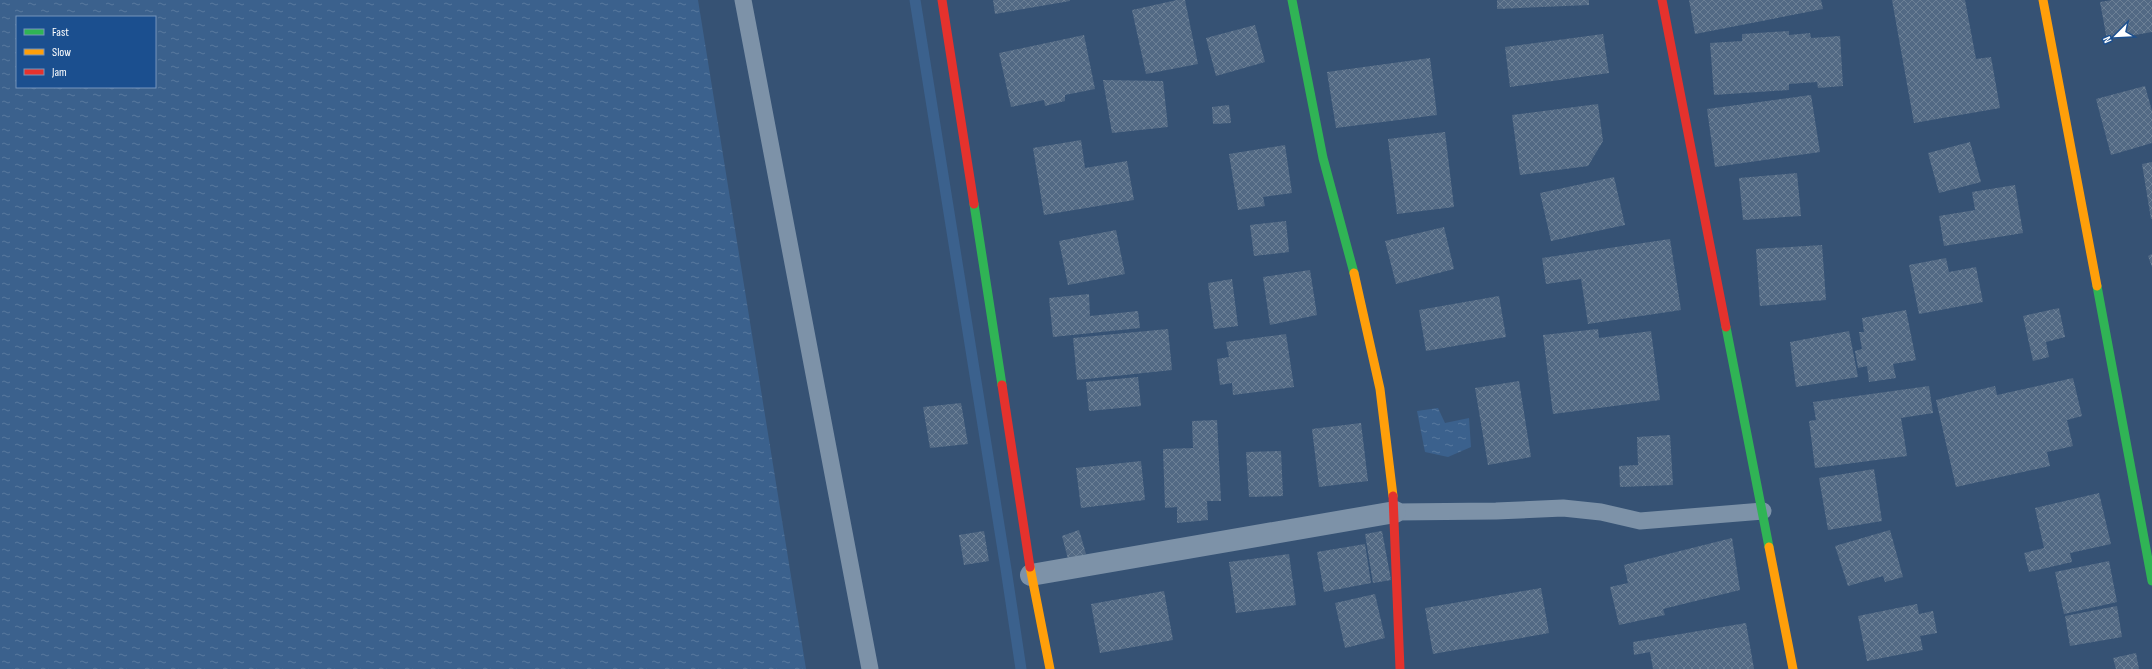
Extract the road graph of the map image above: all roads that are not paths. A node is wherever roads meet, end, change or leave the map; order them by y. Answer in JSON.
{"nodes":[{"id":1,"x":743,"y":0,"type":"edge"},
{"id":2,"x":942,"y":0,"type":"edge"},
{"id":3,"x":1292,"y":0,"type":"edge"},
{"id":4,"x":1662,"y":0,"type":"edge"},
{"id":5,"x":2043,"y":0,"type":"edge"},
{"id":6,"x":1763,"y":511,"type":"junction"},
{"id":7,"x":1395,"y":512,"type":"junction"},
{"id":8,"x":1031,"y":574,"type":"junction"},
{"id":9,"x":2152,"y":581,"type":"edge"},
{"id":10,"x":870,"y":669,"type":"edge"},
{"id":11,"x":1050,"y":669,"type":"edge"},
{"id":12,"x":1400,"y":669,"type":"edge"},
{"id":13,"x":1793,"y":669,"type":"edge"}],
"edges":[{"from":1,"to":10,"type":"lane"},
{"from":2,"to":8,"type":"street"},
{"from":3,"to":7,"type":"street"},
{"from":4,"to":6,"type":"street"},
{"from":5,"to":9,"type":"street"},
{"from":6,"to":7,"type":"lane"},
{"from":6,"to":13,"type":"street"},
{"from":7,"to":8,"type":"street"},
{"from":7,"to":12,"type":"street"},
{"from":8,"to":11,"type":"street"}]}
